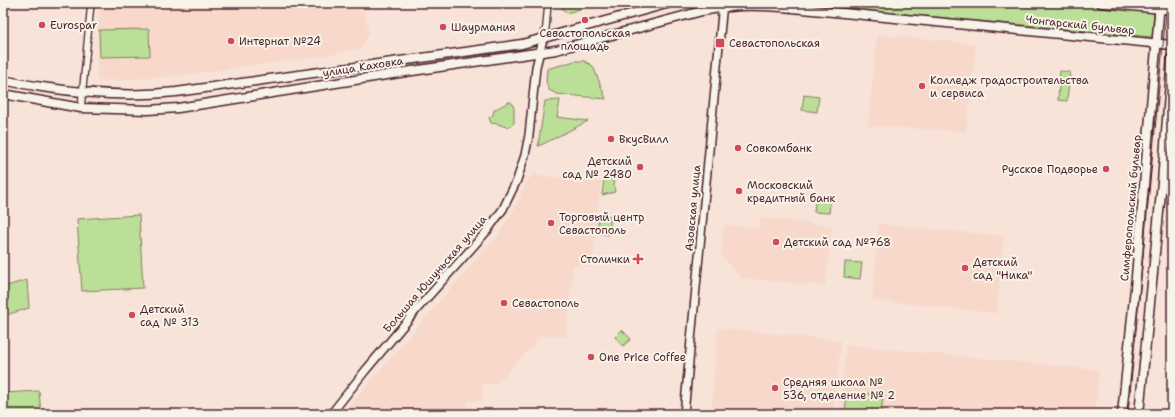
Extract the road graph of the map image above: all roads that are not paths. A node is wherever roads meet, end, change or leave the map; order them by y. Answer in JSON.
{"nodes":[{"id":1,"x":91,"y":3,"type":"edge"},
{"id":2,"x":548,"y":3,"type":"edge"},
{"id":3,"x":670,"y":3,"type":"edge"},
{"id":4,"x":1101,"y":3,"type":"edge"},
{"id":5,"x":753,"y":4,"type":"edge"},
{"id":6,"x":722,"y":5,"type":"edge"},
{"id":7,"x":780,"y":5,"type":"edge"},
{"id":8,"x":1160,"y":6,"type":"edge"},
{"id":9,"x":1172,"y":10,"type":"edge"},
{"id":10,"x":543,"y":39,"type":"junction"},
{"id":11,"x":1157,"y":43,"type":"junction"},
{"id":12,"x":1172,"y":45,"type":"edge"},
{"id":13,"x":539,"y":53,"type":"junction"},
{"id":14,"x":1172,"y":57,"type":"edge"},
{"id":15,"x":3,"y":80,"type":"edge"},
{"id":16,"x":83,"y":93,"type":"junction"},
{"id":17,"x":3,"y":94,"type":"edge"},
{"id":18,"x":81,"y":108,"type":"junction"},
{"id":19,"x":331,"y":414,"type":"edge"},
{"id":20,"x":684,"y":414,"type":"edge"},
{"id":21,"x":1122,"y":414,"type":"edge"},
{"id":22,"x":1139,"y":414,"type":"edge"}],
"edges":[{"from":1,"to":16,"type":"street"},
{"from":2,"to":10,"type":"street"},
{"from":3,"to":10,"type":"main road","name":"улица Каховка"},
{"from":4,"to":8,"type":"main road"},
{"from":5,"to":6,"type":"main road","name":"Чонгарский бульвар"},
{"from":5,"to":7,"type":"main road","name":"Чонгарский бульвар"},
{"from":6,"to":13,"type":"main road","name":"улица Каховка"},
{"from":6,"to":20,"type":"street","name":"Азовская улица"},
{"from":7,"to":11,"type":"main road","name":"Чонгарский бульвар"},
{"from":8,"to":9,"type":"main road"},
{"from":8,"to":11,"type":"main road","name":"Симферопольский бульвар"},
{"from":10,"to":13,"type":"street","name":"Большая Юшуньская улица"},
{"from":10,"to":16,"type":"main road","name":"улица Каховка"},
{"from":11,"to":12,"type":"main road","name":"Чонгарский бульвар"},
{"from":11,"to":21,"type":"main road","name":"Симферопольский бульвар"},
{"from":13,"to":18,"type":"main road","name":"улица Каховка"},
{"from":13,"to":19,"type":"street","name":"Большая Юшуньская улица"},
{"from":14,"to":22,"type":"main road"},
{"from":15,"to":16,"type":"main road","name":"улица Каховка"},
{"from":16,"to":18,"type":"street"},
{"from":17,"to":18,"type":"main road","name":"улица Каховка"}]}
